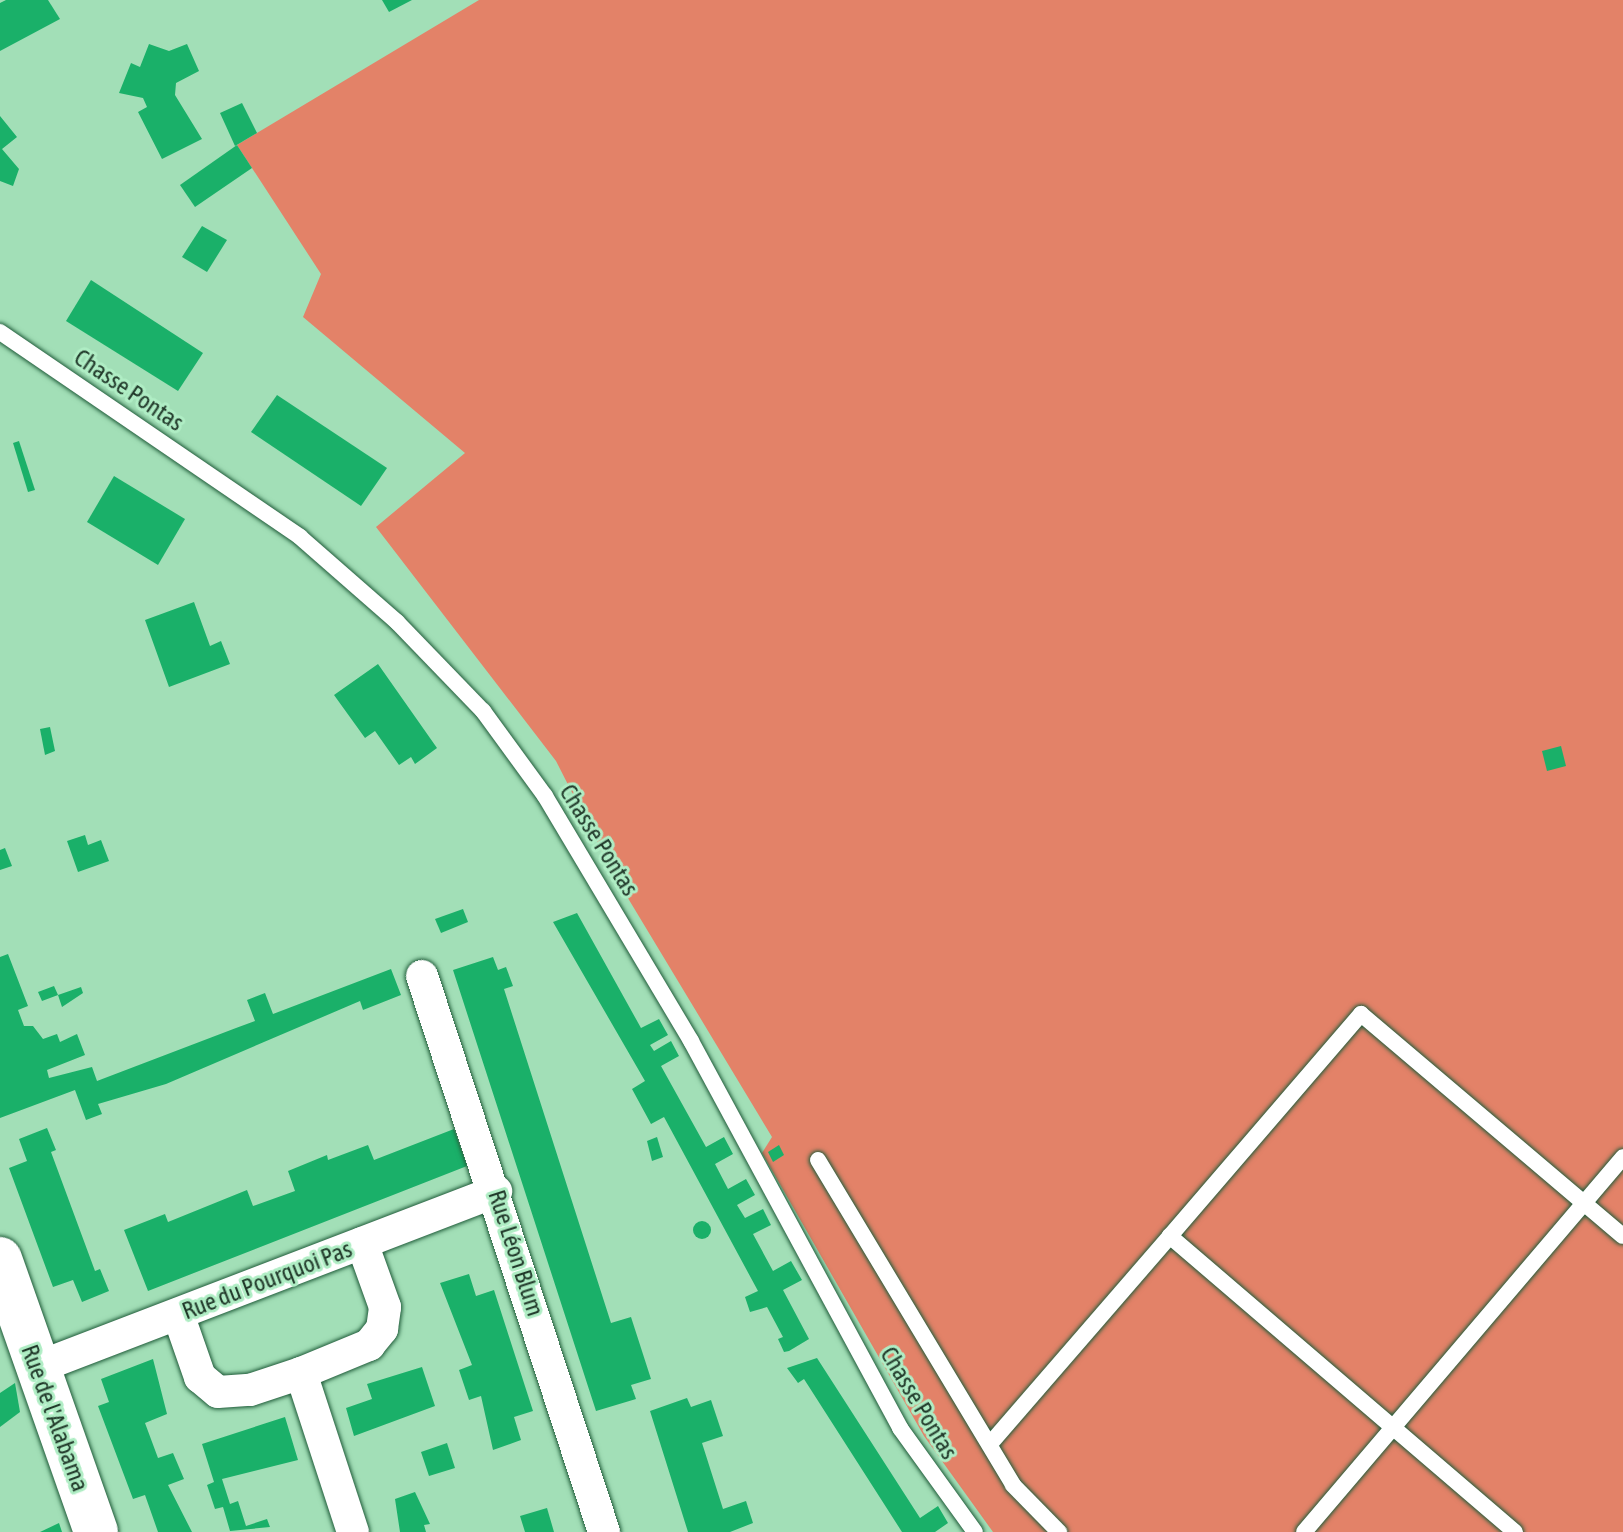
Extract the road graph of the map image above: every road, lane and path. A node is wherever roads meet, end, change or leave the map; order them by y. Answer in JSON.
{"nodes":[{"id":1,"x":0,"y":332,"type":"edge"},
{"id":2,"x":422,"y":976,"type":"dead end"},
{"id":3,"x":1623,"y":1157,"type":"edge"},
{"id":4,"x":818,"y":1160,"type":"dead end"},
{"id":5,"x":496,"y":1191,"type":"junction"},
{"id":6,"x":1584,"y":1203,"type":"junction"},
{"id":7,"x":1170,"y":1236,"type":"junction"},
{"id":8,"x":1623,"y":1236,"type":"edge"},
{"id":9,"x":362,"y":1243,"type":"junction"},
{"id":10,"x":0,"y":1259,"type":"edge"},
{"id":11,"x":178,"y":1314,"type":"junction"},
{"id":12,"x":36,"y":1368,"type":"junction"},
{"id":13,"x":301,"y":1373,"type":"junction"},
{"id":14,"x":1393,"y":1427,"type":"junction"},
{"id":15,"x":990,"y":1444,"type":"junction"},
{"id":16,"x":96,"y":1532,"type":"edge"},
{"id":17,"x":353,"y":1532,"type":"edge"},
{"id":18,"x":604,"y":1532,"type":"edge"},
{"id":19,"x":975,"y":1532,"type":"edge"},
{"id":20,"x":1059,"y":1532,"type":"edge"},
{"id":21,"x":1304,"y":1532,"type":"edge"},
{"id":22,"x":1515,"y":1532,"type":"edge"}],
"edges":[{"from":1,"to":19,"type":"lane","name":"Chasse Pontas"},
{"from":2,"to":5,"type":"street","name":"Rue Léon Blum"},
{"from":3,"to":6,"type":"lane"},
{"from":4,"to":15,"type":"lane"},
{"from":5,"to":9,"type":"street","name":"Rue du Pourquoi Pas"},
{"from":5,"to":18,"type":"street","name":"Rue Léon Blum"},
{"from":6,"to":7,"type":"lane"},
{"from":6,"to":8,"type":"lane"},
{"from":6,"to":14,"type":"lane"},
{"from":7,"to":14,"type":"lane"},
{"from":7,"to":15,"type":"lane"},
{"from":9,"to":11,"type":"street","name":"Rue du Pourquoi Pas"},
{"from":9,"to":13,"type":"street"},
{"from":10,"to":12,"type":"street","name":"Rue de l'Alabama"},
{"from":11,"to":12,"type":"street","name":"Rue du Pourquoi Pas"},
{"from":11,"to":13,"type":"street"},
{"from":12,"to":16,"type":"street","name":"Rue de l'Alabama"},
{"from":13,"to":17,"type":"street"},
{"from":14,"to":21,"type":"lane"},
{"from":14,"to":22,"type":"lane"},
{"from":15,"to":20,"type":"lane"}]}
